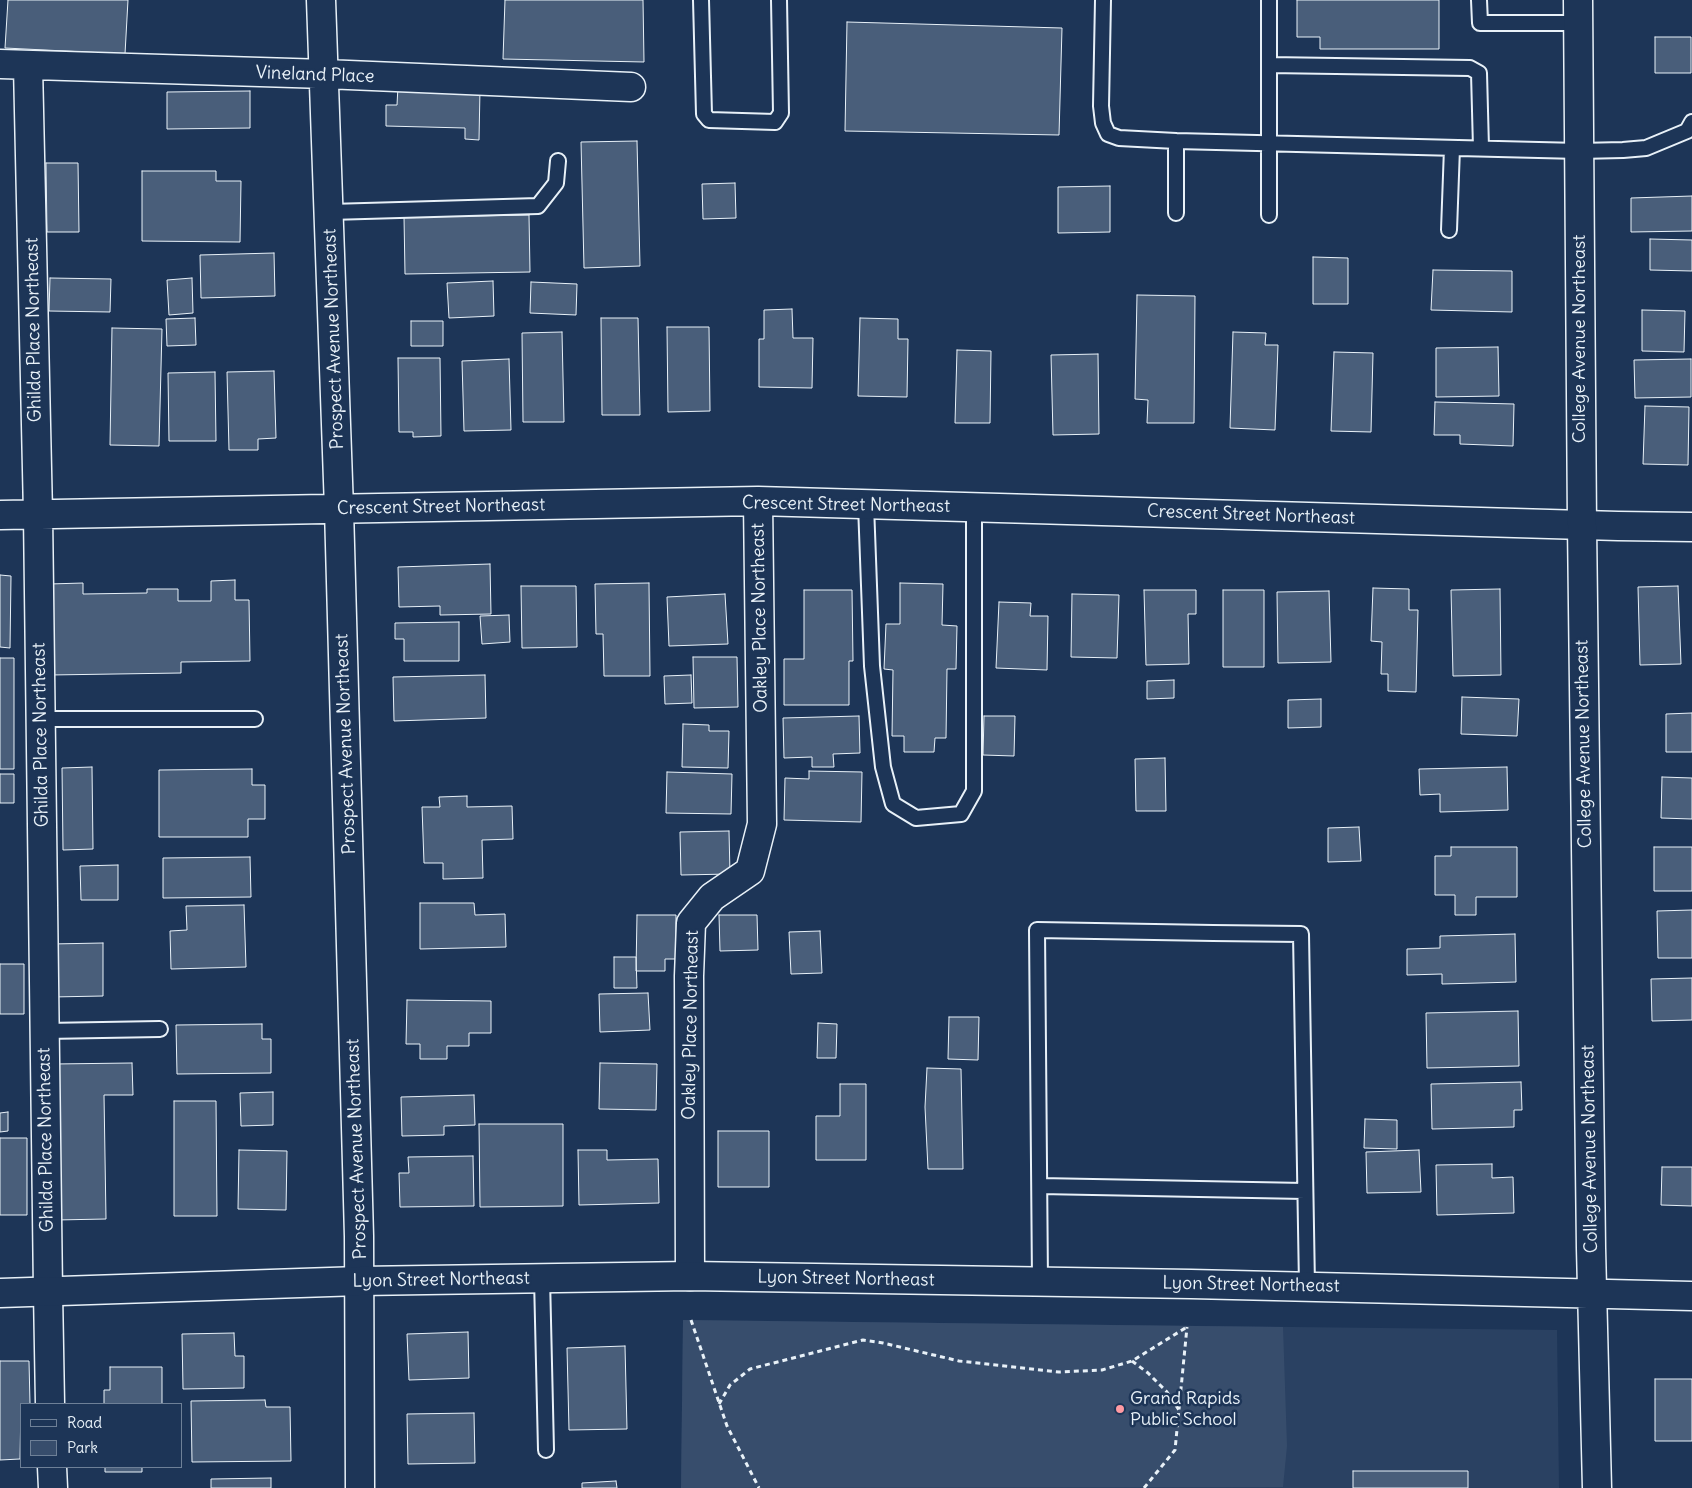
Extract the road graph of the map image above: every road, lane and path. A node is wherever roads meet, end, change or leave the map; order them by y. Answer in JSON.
{"nodes":[{"id":1,"x":321,"y":0,"type":"edge"},
{"id":2,"x":701,"y":0,"type":"edge"},
{"id":3,"x":779,"y":0,"type":"edge"},
{"id":4,"x":1103,"y":0,"type":"edge"},
{"id":5,"x":1269,"y":0,"type":"edge"},
{"id":6,"x":1479,"y":0,"type":"edge"},
{"id":7,"x":1578,"y":12,"type":"edge"},
{"id":8,"x":0,"y":64,"type":"edge"},
{"id":9,"x":1269,"y":65,"type":"junction"},
{"id":10,"x":28,"y":66,"type":"junction"},
{"id":11,"x":325,"y":74,"type":"junction"},
{"id":12,"x":630,"y":87,"type":"dead end"},
{"id":13,"x":1692,"y":122,"type":"edge"},
{"id":14,"x":1176,"y":141,"type":"junction"},
{"id":15,"x":1269,"y":143,"type":"junction"},
{"id":16,"x":1452,"y":148,"type":"junction"},
{"id":17,"x":1481,"y":148,"type":"junction"},
{"id":18,"x":1579,"y":151,"type":"junction"},
{"id":19,"x":558,"y":161,"type":"dead end"},
{"id":20,"x":330,"y":212,"type":"junction"},
{"id":21,"x":1176,"y":213,"type":"dead end"},
{"id":22,"x":1269,"y":215,"type":"dead end"},
{"id":23,"x":1450,"y":230,"type":"dead end"},
{"id":24,"x":758,"y":502,"type":"junction"},
{"id":25,"x":866,"y":504,"type":"junction"},
{"id":26,"x":974,"y":508,"type":"junction"},
{"id":27,"x":339,"y":509,"type":"junction"},
{"id":28,"x":38,"y":514,"type":"junction"},
{"id":29,"x":0,"y":516,"type":"edge"},
{"id":30,"x":1582,"y":525,"type":"junction"},
{"id":31,"x":1692,"y":527,"type":"edge"},
{"id":32,"x":41,"y":719,"type":"junction"},
{"id":33,"x":255,"y":719,"type":"dead end"},
{"id":34,"x":160,"y":1029,"type":"dead end"},
{"id":35,"x":45,"y":1031,"type":"junction"},
{"id":36,"x":1040,"y":1186,"type":"junction"},
{"id":37,"x":1305,"y":1191,"type":"junction"},
{"id":38,"x":690,"y":1276,"type":"junction"},
{"id":39,"x":542,"y":1278,"type":"junction"},
{"id":40,"x":360,"y":1281,"type":"junction"},
{"id":41,"x":1040,"y":1282,"type":"junction"},
{"id":42,"x":1307,"y":1286,"type":"junction"},
{"id":43,"x":48,"y":1292,"type":"junction"},
{"id":44,"x":0,"y":1293,"type":"edge"},
{"id":45,"x":1592,"y":1293,"type":"junction"},
{"id":46,"x":1692,"y":1296,"type":"edge"},
{"id":47,"x":691,"y":1320,"type":"dead end"},
{"id":48,"x":1132,"y":1361,"type":"junction"},
{"id":49,"x":50,"y":1403,"type":"edge"},
{"id":50,"x":719,"y":1404,"type":"junction"},
{"id":51,"x":1179,"y":1410,"type":"junction"},
{"id":52,"x":546,"y":1450,"type":"dead end"},
{"id":53,"x":52,"y":1468,"type":"edge"},
{"id":54,"x":52,"y":1488,"type":"edge"},
{"id":55,"x":360,"y":1488,"type":"edge"},
{"id":56,"x":759,"y":1488,"type":"edge"},
{"id":57,"x":1144,"y":1488,"type":"edge"},
{"id":58,"x":1598,"y":1488,"type":"edge"}],
"edges":[{"from":1,"to":11,"type":"street","name":"Prospect Avenue Northeast"},
{"from":2,"to":3,"type":"lane"},
{"from":4,"to":14,"type":"lane"},
{"from":5,"to":9,"type":"lane"},
{"from":6,"to":7,"type":"lane"},
{"from":7,"to":18,"type":"street","name":"College Avenue Northeast"},
{"from":8,"to":10,"type":"street","name":"Vineland Place"},
{"from":9,"to":15,"type":"lane"},
{"from":9,"to":17,"type":"lane"},
{"from":10,"to":11,"type":"street","name":"Vineland Place"},
{"from":10,"to":28,"type":"street","name":"Ghilda Place Northeast"},
{"from":11,"to":12,"type":"street","name":"Vineland Place"},
{"from":11,"to":20,"type":"street","name":"Prospect Avenue Northeast"},
{"from":13,"to":18,"type":"lane"},
{"from":14,"to":15,"type":"lane"},
{"from":14,"to":21,"type":"lane"},
{"from":15,"to":16,"type":"lane"},
{"from":15,"to":22,"type":"lane"},
{"from":16,"to":17,"type":"lane"},
{"from":16,"to":23,"type":"lane"},
{"from":17,"to":18,"type":"lane"},
{"from":18,"to":30,"type":"street","name":"College Avenue Northeast"},
{"from":19,"to":20,"type":"lane"},
{"from":20,"to":27,"type":"street","name":"Prospect Avenue Northeast"},
{"from":24,"to":25,"type":"street","name":"Crescent Street Northeast"},
{"from":24,"to":27,"type":"street","name":"Crescent Street Northeast"},
{"from":24,"to":38,"type":"street","name":"Oakley Place Northeast"},
{"from":25,"to":26,"type":"street","name":"Crescent Street Northeast"},
{"from":25,"to":26,"type":"lane"},
{"from":26,"to":30,"type":"street","name":"Crescent Street Northeast"},
{"from":27,"to":28,"type":"street","name":"Crescent Street Northeast"},
{"from":27,"to":40,"type":"street","name":"Prospect Avenue Northeast"},
{"from":28,"to":29,"type":"street","name":"Crescent Street Northeast"},
{"from":28,"to":32,"type":"street","name":"Ghilda Place Northeast"},
{"from":30,"to":31,"type":"street","name":"Crescent Street Northeast"},
{"from":30,"to":45,"type":"street","name":"College Avenue Northeast"},
{"from":32,"to":33,"type":"lane"},
{"from":32,"to":35,"type":"street","name":"Ghilda Place Northeast"},
{"from":34,"to":35,"type":"lane"},
{"from":35,"to":43,"type":"street","name":"Ghilda Place Northeast"},
{"from":36,"to":37,"type":"lane"},
{"from":36,"to":37,"type":"lane"},
{"from":36,"to":41,"type":"lane"},
{"from":37,"to":42,"type":"lane"},
{"from":38,"to":39,"type":"street","name":"Lyon Street Northeast"},
{"from":38,"to":41,"type":"street","name":"Lyon Street Northeast"},
{"from":39,"to":40,"type":"street","name":"Lyon Street Northeast"},
{"from":39,"to":52,"type":"lane"},
{"from":40,"to":43,"type":"street","name":"Lyon Street Northeast"},
{"from":40,"to":55,"type":"street","name":"Prospect Avenue Northeast"},
{"from":41,"to":42,"type":"street","name":"Lyon Street Northeast"},
{"from":42,"to":45,"type":"street","name":"Lyon Street Northeast"},
{"from":43,"to":44,"type":"street","name":"Lyon Street Northeast"},
{"from":43,"to":49,"type":"street","name":"Ghilda Place Northeast"},
{"from":45,"to":46,"type":"street","name":"Lyon Street Northeast"},
{"from":45,"to":58,"type":"street","name":"College Avenue Northeast"},
{"from":47,"to":50,"type":"path"},
{"from":48,"to":50,"type":"path"},
{"from":48,"to":51,"type":"path"},
{"from":48,"to":51,"type":"path"},
{"from":50,"to":56,"type":"path"},
{"from":51,"to":57,"type":"path"},
{"from":53,"to":54,"type":"street"}]}
